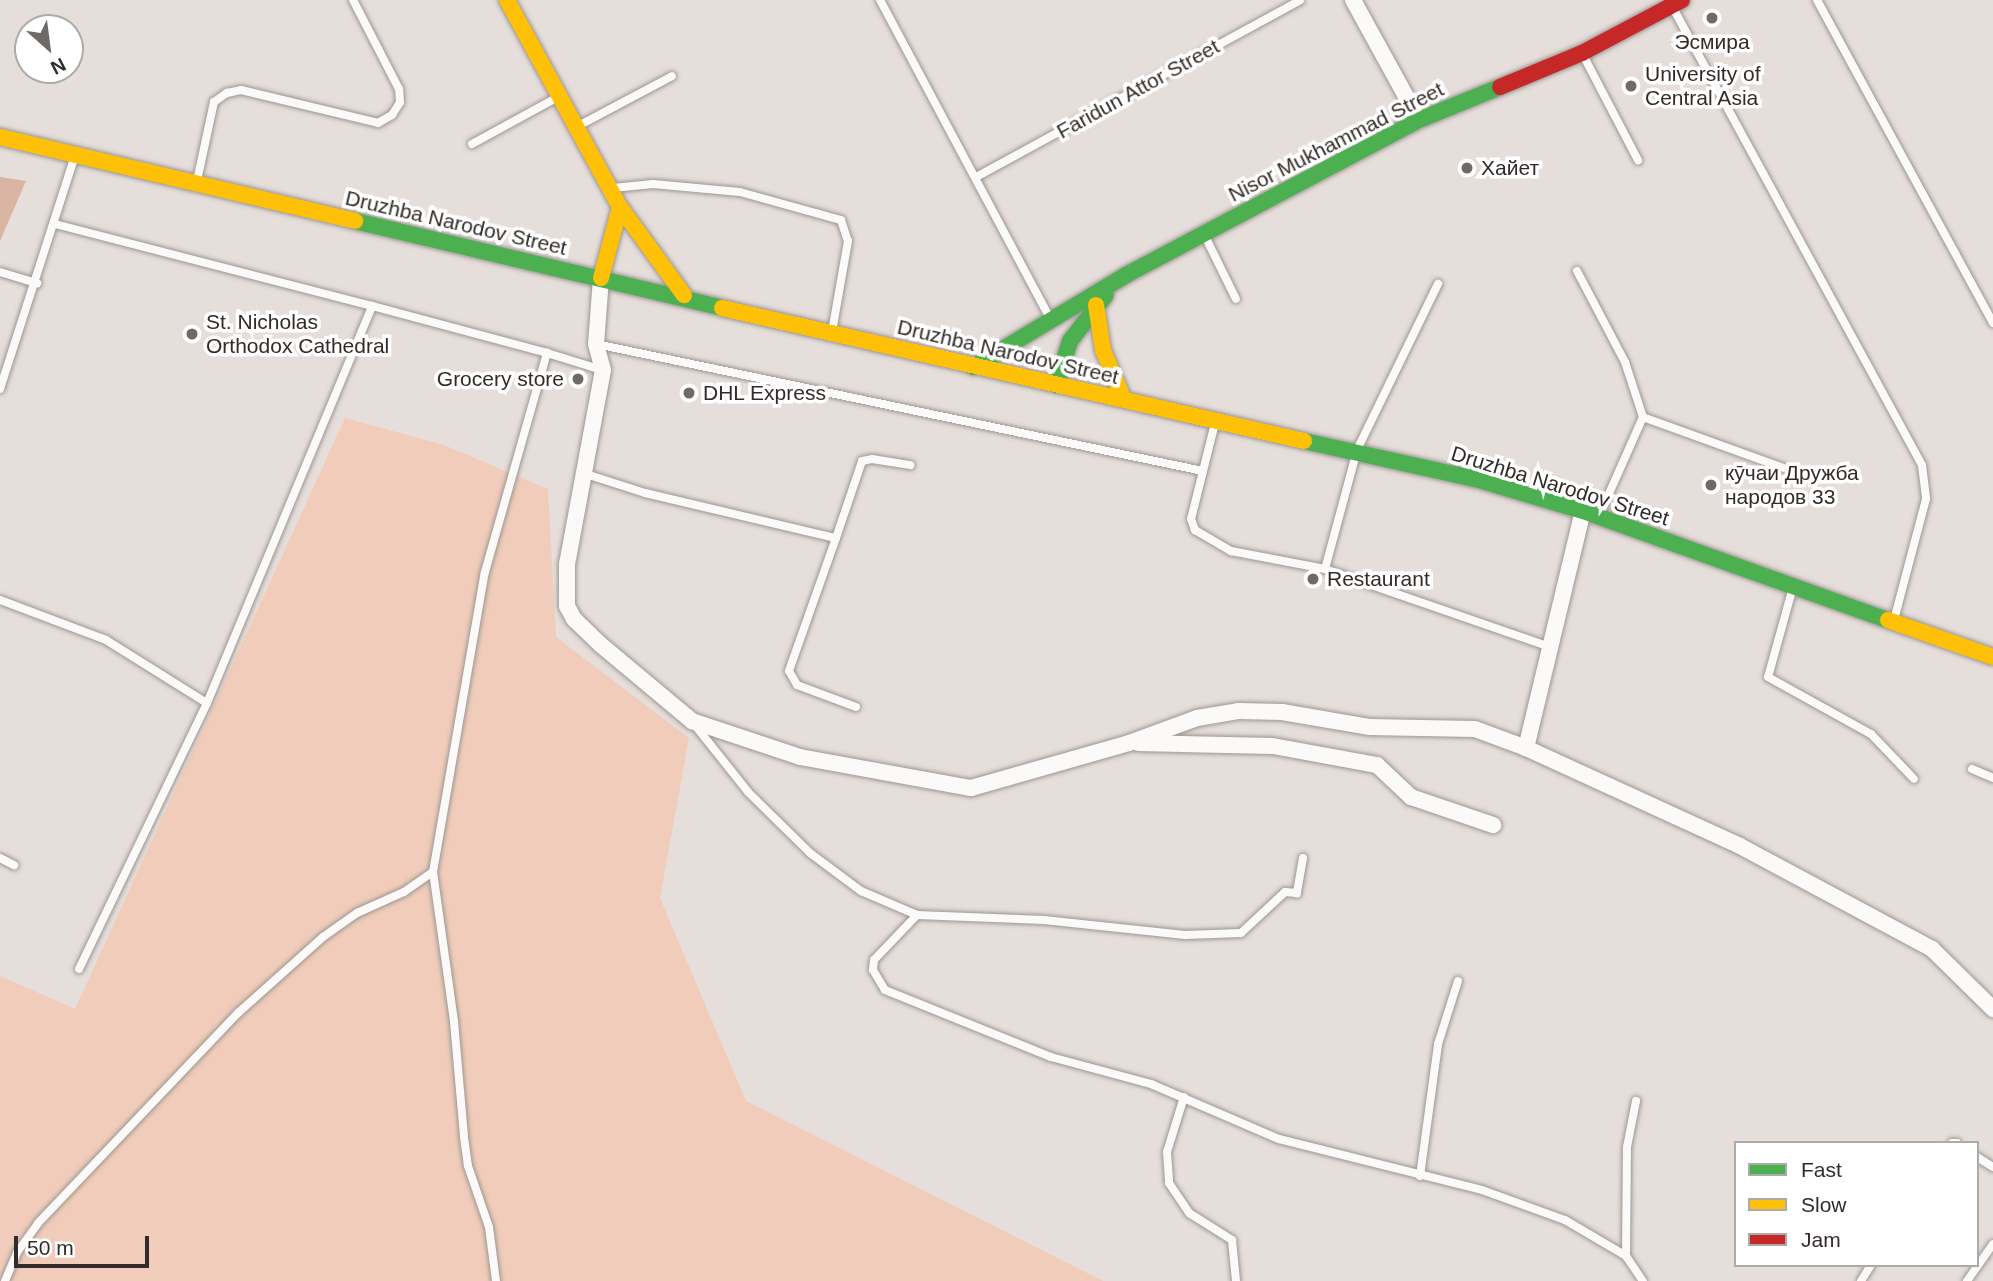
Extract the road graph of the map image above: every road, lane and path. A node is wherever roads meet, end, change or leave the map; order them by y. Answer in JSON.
{"nodes":[{"id":1,"x":353,"y":0,"type":"edge"},
{"id":2,"x":507,"y":0,"type":"edge"},
{"id":3,"x":880,"y":0,"type":"edge"},
{"id":4,"x":1300,"y":0,"type":"edge"},
{"id":5,"x":1353,"y":0,"type":"edge"},
{"id":6,"x":1817,"y":0,"type":"edge"},
{"id":7,"x":1677,"y":3,"type":"edge"},
{"id":8,"x":1582,"y":53,"type":"junction"},
{"id":9,"x":672,"y":76,"type":"dead end"},
{"id":10,"x":558,"y":97,"type":"junction"},
{"id":11,"x":1419,"y":120,"type":"junction"},
{"id":12,"x":574,"y":128,"type":"junction"},
{"id":13,"x":0,"y":137,"type":"edge"},
{"id":14,"x":472,"y":144,"type":"dead end"},
{"id":15,"x":75,"y":156,"type":"junction"},
{"id":16,"x":1638,"y":160,"type":"dead end"},
{"id":17,"x":976,"y":177,"type":"junction"},
{"id":18,"x":196,"y":186,"type":"junction"},
{"id":19,"x":608,"y":188,"type":"junction"},
{"id":20,"x":620,"y":207,"type":"junction"},
{"id":21,"x":55,"y":224,"type":"junction"},
{"id":22,"x":1203,"y":233,"type":"junction"},
{"id":23,"x":1577,"y":271,"type":"dead end"},
{"id":24,"x":0,"y":272,"type":"edge"},
{"id":25,"x":1126,"y":275,"type":"junction"},
{"id":26,"x":601,"y":278,"type":"junction"},
{"id":27,"x":37,"y":283,"type":"junction"},
{"id":28,"x":1438,"y":284,"type":"dead end"},
{"id":29,"x":684,"y":295,"type":"junction"},
{"id":30,"x":1236,"y":299,"type":"dead end"},
{"id":31,"x":1096,"y":304,"type":"junction"},
{"id":32,"x":372,"y":306,"type":"junction"},
{"id":33,"x":1051,"y":320,"type":"junction"},
{"id":34,"x":1993,"y":324,"type":"edge"},
{"id":35,"x":832,"y":332,"type":"junction"},
{"id":36,"x":596,"y":344,"type":"junction"},
{"id":37,"x":547,"y":353,"type":"junction"},
{"id":38,"x":973,"y":367,"type":"junction"},
{"id":39,"x":603,"y":370,"type":"junction"},
{"id":40,"x":1056,"y":385,"type":"junction"},
{"id":41,"x":0,"y":389,"type":"edge"},
{"id":42,"x":1124,"y":400,"type":"junction"},
{"id":43,"x":1643,"y":416,"type":"junction"},
{"id":44,"x":1216,"y":420,"type":"junction"},
{"id":45,"x":1357,"y":450,"type":"junction"},
{"id":46,"x":911,"y":465,"type":"dead end"},
{"id":47,"x":1784,"y":468,"type":"dead end"},
{"id":48,"x":1203,"y":471,"type":"junction"},
{"id":49,"x":586,"y":474,"type":"junction"},
{"id":50,"x":1591,"y":514,"type":"junction"},
{"id":51,"x":835,"y":538,"type":"junction"},
{"id":52,"x":1325,"y":569,"type":"junction"},
{"id":53,"x":1794,"y":586,"type":"junction"},
{"id":54,"x":0,"y":600,"type":"edge"},
{"id":55,"x":1894,"y":622,"type":"junction"},
{"id":56,"x":1550,"y":648,"type":"junction"},
{"id":57,"x":1993,"y":657,"type":"edge"},
{"id":58,"x":207,"y":702,"type":"junction"},
{"id":59,"x":856,"y":707,"type":"dead end"},
{"id":60,"x":692,"y":720,"type":"junction"},
{"id":61,"x":1129,"y":743,"type":"junction"},
{"id":62,"x":1526,"y":748,"type":"junction"},
{"id":63,"x":1972,"y":769,"type":"dead end"},
{"id":64,"x":1993,"y":778,"type":"edge"},
{"id":65,"x":1914,"y":779,"type":"dead end"},
{"id":66,"x":1493,"y":825,"type":"dead end"},
{"id":67,"x":0,"y":858,"type":"edge"},
{"id":68,"x":1303,"y":858,"type":"dead end"},
{"id":69,"x":14,"y":865,"type":"dead end"},
{"id":70,"x":433,"y":872,"type":"junction"},
{"id":71,"x":917,"y":915,"type":"junction"},
{"id":72,"x":79,"y":969,"type":"dead end"},
{"id":73,"x":1458,"y":981,"type":"dead end"},
{"id":74,"x":1993,"y":1009,"type":"edge"},
{"id":75,"x":1184,"y":1097,"type":"junction"},
{"id":76,"x":1636,"y":1101,"type":"dead end"},
{"id":77,"x":1420,"y":1176,"type":"junction"},
{"id":78,"x":1993,"y":1244,"type":"edge"},
{"id":79,"x":1626,"y":1256,"type":"junction"},
{"id":80,"x":1979,"y":1265,"type":"edge"},
{"id":81,"x":5,"y":1281,"type":"edge"},
{"id":82,"x":496,"y":1281,"type":"edge"},
{"id":83,"x":1236,"y":1281,"type":"edge"},
{"id":84,"x":1643,"y":1281,"type":"edge"}],
"edges":[{"from":1,"to":18,"type":"lane"},
{"from":2,"to":10,"type":"main road"},
{"from":3,"to":17,"type":"lane"},
{"from":4,"to":17,"type":"lane","name":"Faridun Attor Street"},
{"from":5,"to":11,"type":"street"},
{"from":6,"to":34,"type":"lane"},
{"from":7,"to":8,"type":"main road","name":"Nisor Mukhammad Street"},
{"from":7,"to":55,"type":"lane"},
{"from":8,"to":11,"type":"main road","name":"Nisor Mukhammad Street"},
{"from":8,"to":16,"type":"lane"},
{"from":9,"to":12,"type":"lane"},
{"from":10,"to":12,"type":"main road"},
{"from":10,"to":14,"type":"lane"},
{"from":11,"to":22,"type":"main road","name":"Nisor Mukhammad Street"},
{"from":12,"to":19,"type":"main road"},
{"from":13,"to":15,"type":"main road","name":"Druzhba Narodov Street"},
{"from":15,"to":18,"type":"main road","name":"Druzhba Narodov Street"},
{"from":15,"to":21,"type":"lane"},
{"from":17,"to":33,"type":"lane"},
{"from":18,"to":26,"type":"main road","name":"Druzhba Narodov Street"},
{"from":19,"to":20,"type":"main road"},
{"from":19,"to":35,"type":"lane"},
{"from":20,"to":26,"type":"main road"},
{"from":20,"to":29,"type":"main road"},
{"from":21,"to":27,"type":"lane"},
{"from":21,"to":32,"type":"lane"},
{"from":22,"to":25,"type":"main road","name":"Nisor Mukhammad Street"},
{"from":22,"to":30,"type":"lane"},
{"from":23,"to":43,"type":"lane"},
{"from":24,"to":27,"type":"lane"},
{"from":25,"to":31,"type":"main road","name":"Nisor Mukhammad Street"},
{"from":25,"to":33,"type":"main road","name":"Nisor Mukhammad Street"},
{"from":26,"to":29,"type":"main road","name":"Druzhba Narodov Street"},
{"from":26,"to":36,"type":"street"},
{"from":27,"to":41,"type":"lane"},
{"from":28,"to":45,"type":"lane"},
{"from":29,"to":35,"type":"main road","name":"Druzhba Narodov Street"},
{"from":31,"to":40,"type":"main road","name":"Nisor Mukhammad Street"},
{"from":31,"to":42,"type":"main road"},
{"from":32,"to":37,"type":"lane"},
{"from":32,"to":58,"type":"lane"},
{"from":33,"to":38,"type":"main road","name":"Nisor Mukhammad Street"},
{"from":35,"to":38,"type":"main road","name":"Druzhba Narodov Street"},
{"from":36,"to":39,"type":"street"},
{"from":36,"to":48,"type":"lane"},
{"from":37,"to":39,"type":"lane"},
{"from":37,"to":70,"type":"lane"},
{"from":38,"to":40,"type":"main road","name":"Druzhba Narodov Street"},
{"from":39,"to":49,"type":"street"},
{"from":40,"to":42,"type":"main road","name":"Druzhba Narodov Street"},
{"from":42,"to":44,"type":"main road","name":"Druzhba Narodov Street"},
{"from":43,"to":47,"type":"lane"},
{"from":43,"to":50,"type":"lane"},
{"from":44,"to":45,"type":"main road","name":"Druzhba Narodov Street"},
{"from":44,"to":48,"type":"lane"},
{"from":45,"to":50,"type":"main road","name":"Druzhba Narodov Street"},
{"from":45,"to":52,"type":"lane"},
{"from":46,"to":51,"type":"lane"},
{"from":48,"to":52,"type":"lane"},
{"from":49,"to":51,"type":"lane"},
{"from":49,"to":60,"type":"street"},
{"from":50,"to":53,"type":"main road","name":"Druzhba Narodov Street"},
{"from":50,"to":56,"type":"street"},
{"from":51,"to":59,"type":"lane"},
{"from":52,"to":56,"type":"lane"},
{"from":53,"to":55,"type":"main road","name":"Druzhba Narodov Street"},
{"from":53,"to":65,"type":"lane"},
{"from":54,"to":58,"type":"lane"},
{"from":55,"to":57,"type":"main road","name":"Druzhba Narodov Street"},
{"from":56,"to":62,"type":"street"},
{"from":58,"to":72,"type":"lane"},
{"from":60,"to":61,"type":"street"},
{"from":60,"to":71,"type":"lane"},
{"from":61,"to":62,"type":"street"},
{"from":61,"to":66,"type":"street"},
{"from":62,"to":74,"type":"street"},
{"from":63,"to":64,"type":"lane"},
{"from":67,"to":69,"type":"lane"},
{"from":68,"to":71,"type":"lane"},
{"from":70,"to":81,"type":"lane"},
{"from":70,"to":82,"type":"lane"},
{"from":71,"to":75,"type":"lane"},
{"from":73,"to":77,"type":"lane"},
{"from":75,"to":77,"type":"lane"},
{"from":75,"to":83,"type":"lane"},
{"from":76,"to":79,"type":"lane"},
{"from":77,"to":79,"type":"lane"},
{"from":78,"to":80,"type":"lane"},
{"from":79,"to":84,"type":"lane"}]}
